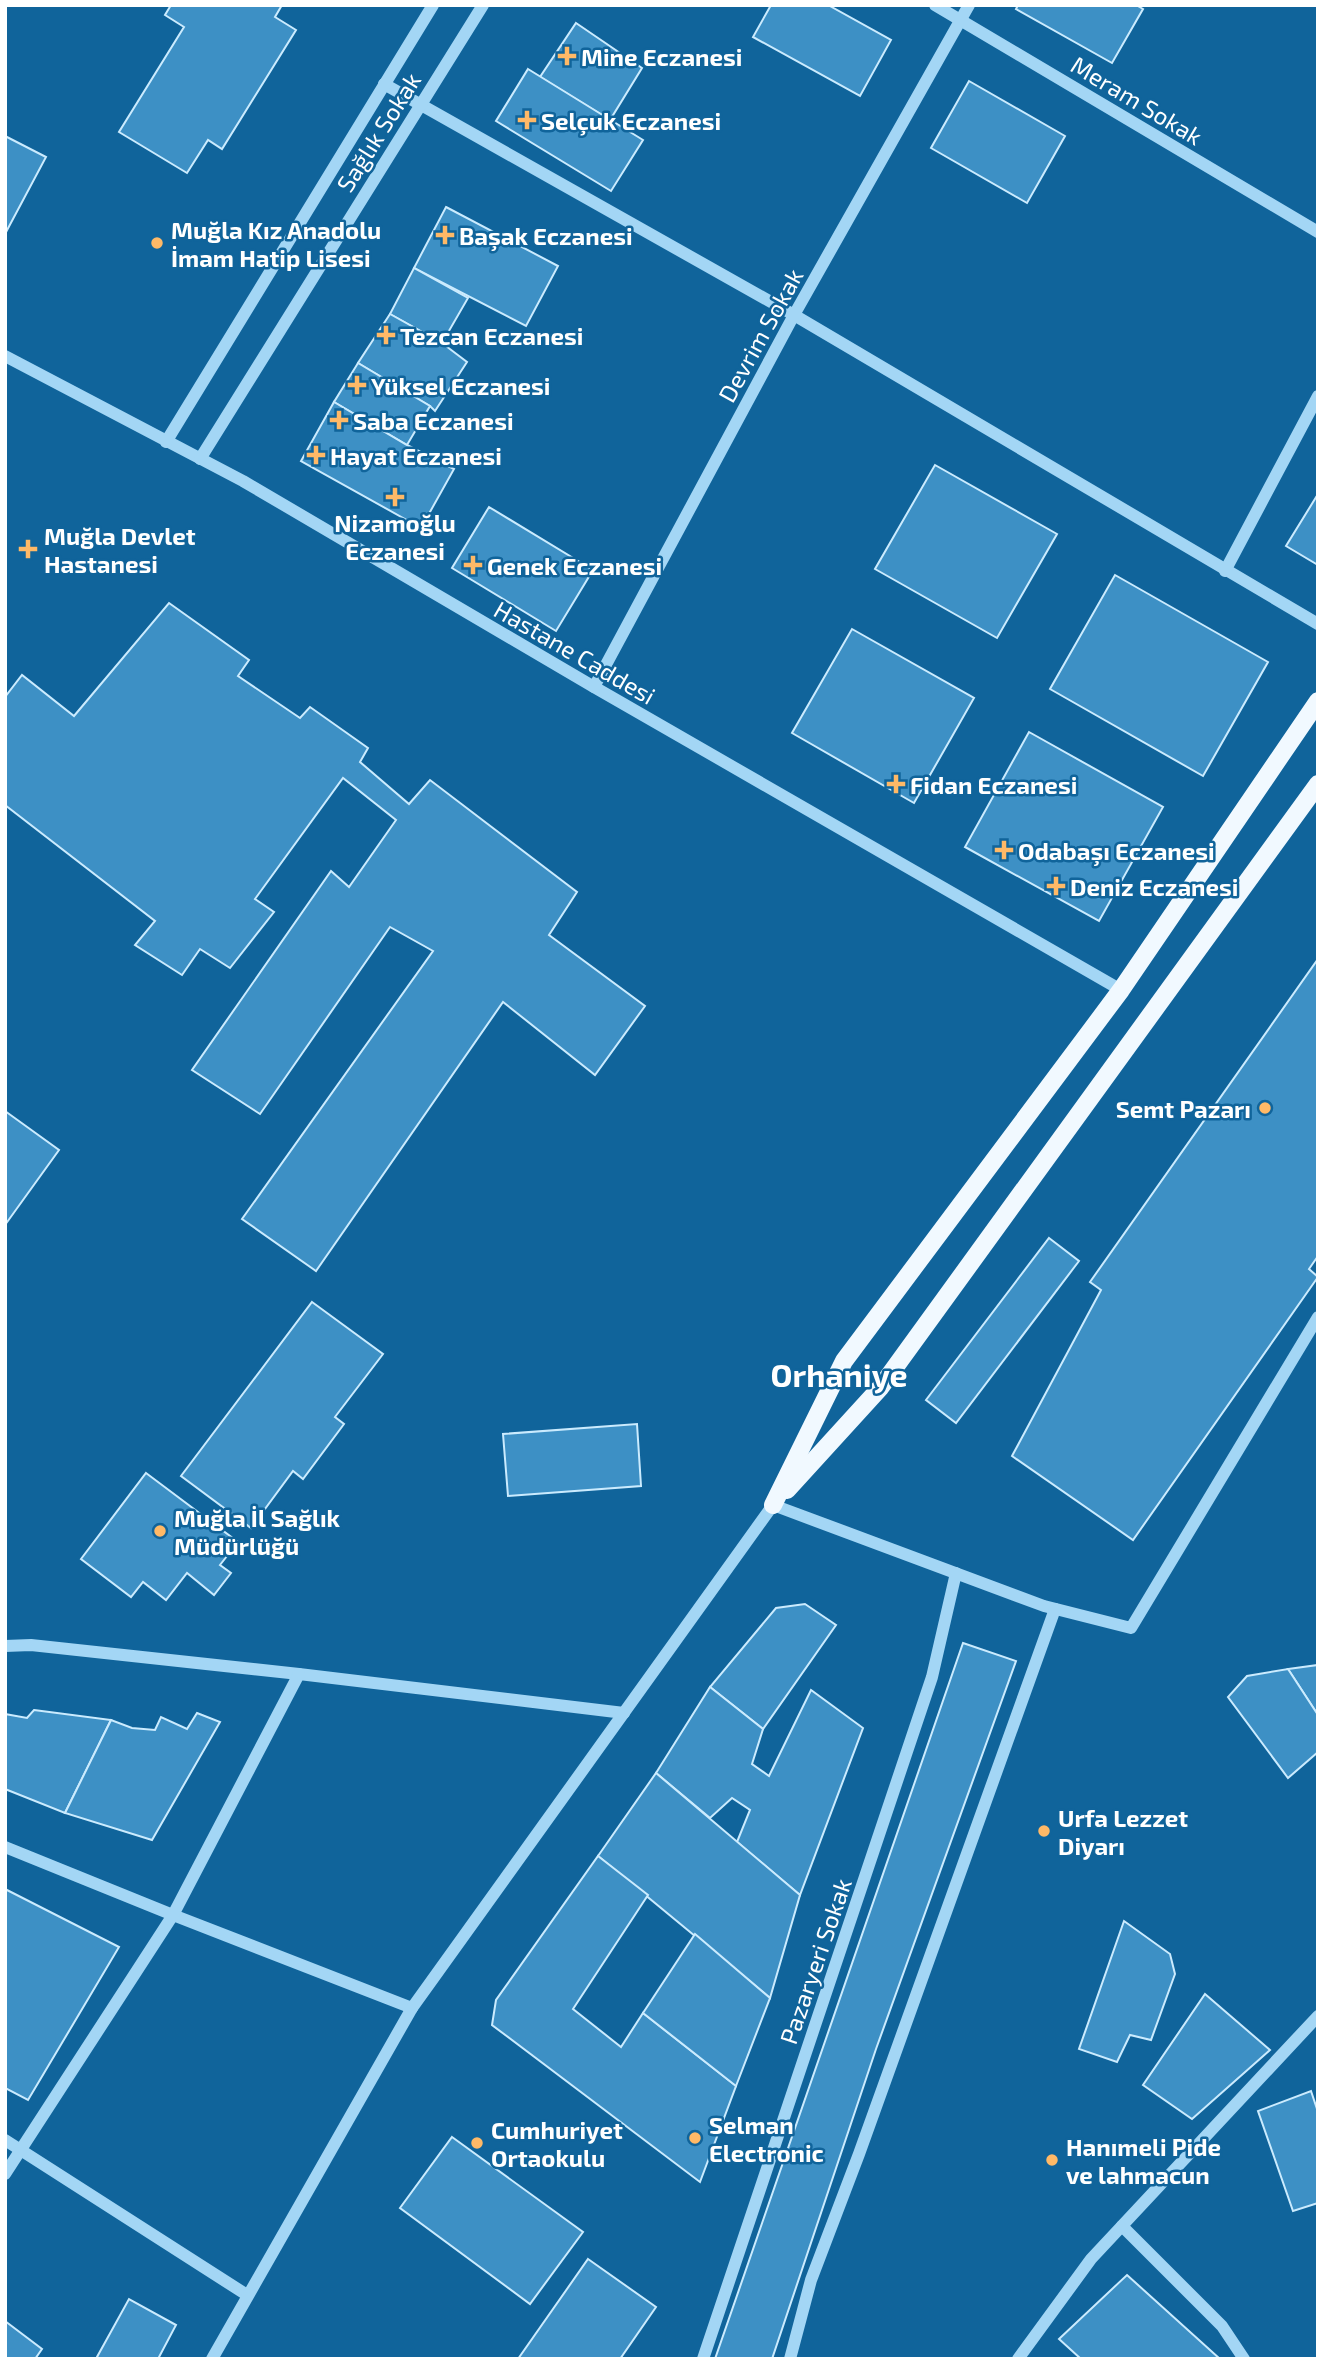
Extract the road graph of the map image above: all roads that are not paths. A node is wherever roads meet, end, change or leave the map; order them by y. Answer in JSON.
{"nodes":[{"id":1,"x":433,"y":5,"type":"edge"},
{"id":2,"x":483,"y":5,"type":"edge"},
{"id":3,"x":935,"y":5,"type":"edge"},
{"id":4,"x":969,"y":5,"type":"edge"},
{"id":5,"x":960,"y":20,"type":"junction"},
{"id":6,"x":384,"y":84,"type":"junction"},
{"id":7,"x":420,"y":104,"type":"junction"},
{"id":8,"x":1318,"y":232,"type":"edge"},
{"id":9,"x":794,"y":315,"type":"junction"},
{"id":10,"x":5,"y":356,"type":"edge"},
{"id":11,"x":1318,"y":396,"type":"edge"},
{"id":12,"x":166,"y":442,"type":"junction"},
{"id":13,"x":200,"y":459,"type":"junction"},
{"id":14,"x":1225,"y":570,"type":"junction"},
{"id":15,"x":1318,"y":624,"type":"edge"},
{"id":16,"x":594,"y":687,"type":"junction"},
{"id":17,"x":1318,"y":701,"type":"edge"},
{"id":18,"x":1318,"y":784,"type":"edge"},
{"id":19,"x":1121,"y":990,"type":"junction"},
{"id":20,"x":1318,"y":1317,"type":"edge"},
{"id":21,"x":773,"y":1505,"type":"junction"},
{"id":22,"x":956,"y":1573,"type":"junction"},
{"id":23,"x":1055,"y":1609,"type":"junction"},
{"id":24,"x":5,"y":1646,"type":"edge"},
{"id":25,"x":299,"y":1674,"type":"junction"},
{"id":26,"x":624,"y":1713,"type":"junction"},
{"id":27,"x":5,"y":1847,"type":"edge"},
{"id":28,"x":173,"y":1915,"type":"junction"},
{"id":29,"x":412,"y":2008,"type":"junction"},
{"id":30,"x":1318,"y":2016,"type":"edge"},
{"id":31,"x":5,"y":2140,"type":"edge"},
{"id":32,"x":22,"y":2150,"type":"junction"},
{"id":33,"x":5,"y":2174,"type":"edge"},
{"id":34,"x":1122,"y":2227,"type":"junction"},
{"id":35,"x":247,"y":2295,"type":"junction"},
{"id":36,"x":212,"y":2359,"type":"edge"},
{"id":37,"x":703,"y":2359,"type":"edge"},
{"id":38,"x":790,"y":2359,"type":"edge"},
{"id":39,"x":1017,"y":2359,"type":"edge"},
{"id":40,"x":1244,"y":2359,"type":"edge"}],
"edges":[{"from":1,"to":6,"type":"street","name":"Sağlık Sokak"},
{"from":2,"to":7,"type":"street","name":"Sağlık Sokak"},
{"from":3,"to":5,"type":"street","name":"Meram Sokak"},
{"from":4,"to":5,"type":"street","name":"Devrim Sokak"},
{"from":5,"to":8,"type":"street","name":"Meram Sokak"},
{"from":5,"to":9,"type":"street","name":"Devrim Sokak"},
{"from":6,"to":7,"type":"street"},
{"from":6,"to":12,"type":"street","name":"Sağlık Sokak"},
{"from":7,"to":9,"type":"street"},
{"from":7,"to":13,"type":"street","name":"Sağlık Sokak"},
{"from":9,"to":14,"type":"street"},
{"from":9,"to":16,"type":"street","name":"Devrim Sokak"},
{"from":10,"to":12,"type":"street","name":"Hastane Caddesi"},
{"from":11,"to":14,"type":"street"},
{"from":12,"to":13,"type":"street","name":"Hastane Caddesi"},
{"from":13,"to":16,"type":"street","name":"Hastane Caddesi"},
{"from":14,"to":15,"type":"street"},
{"from":16,"to":19,"type":"street","name":"Hastane Caddesi"},
{"from":17,"to":19,"type":"main road"},
{"from":18,"to":21,"type":"main road"},
{"from":19,"to":21,"type":"main road"},
{"from":20,"to":23,"type":"street"},
{"from":21,"to":22,"type":"street"},
{"from":21,"to":26,"type":"street"},
{"from":22,"to":23,"type":"street"},
{"from":22,"to":37,"type":"street","name":"Pazaryeri Sokak"},
{"from":23,"to":38,"type":"street"},
{"from":24,"to":25,"type":"street"},
{"from":25,"to":26,"type":"street"},
{"from":25,"to":28,"type":"street"},
{"from":26,"to":29,"type":"street"},
{"from":27,"to":28,"type":"street"},
{"from":28,"to":29,"type":"street"},
{"from":28,"to":32,"type":"street"},
{"from":29,"to":35,"type":"street"},
{"from":30,"to":34,"type":"street"},
{"from":31,"to":32,"type":"street"},
{"from":32,"to":33,"type":"street"},
{"from":32,"to":35,"type":"street"},
{"from":34,"to":39,"type":"street"},
{"from":34,"to":40,"type":"street"},
{"from":35,"to":36,"type":"street"}]}
